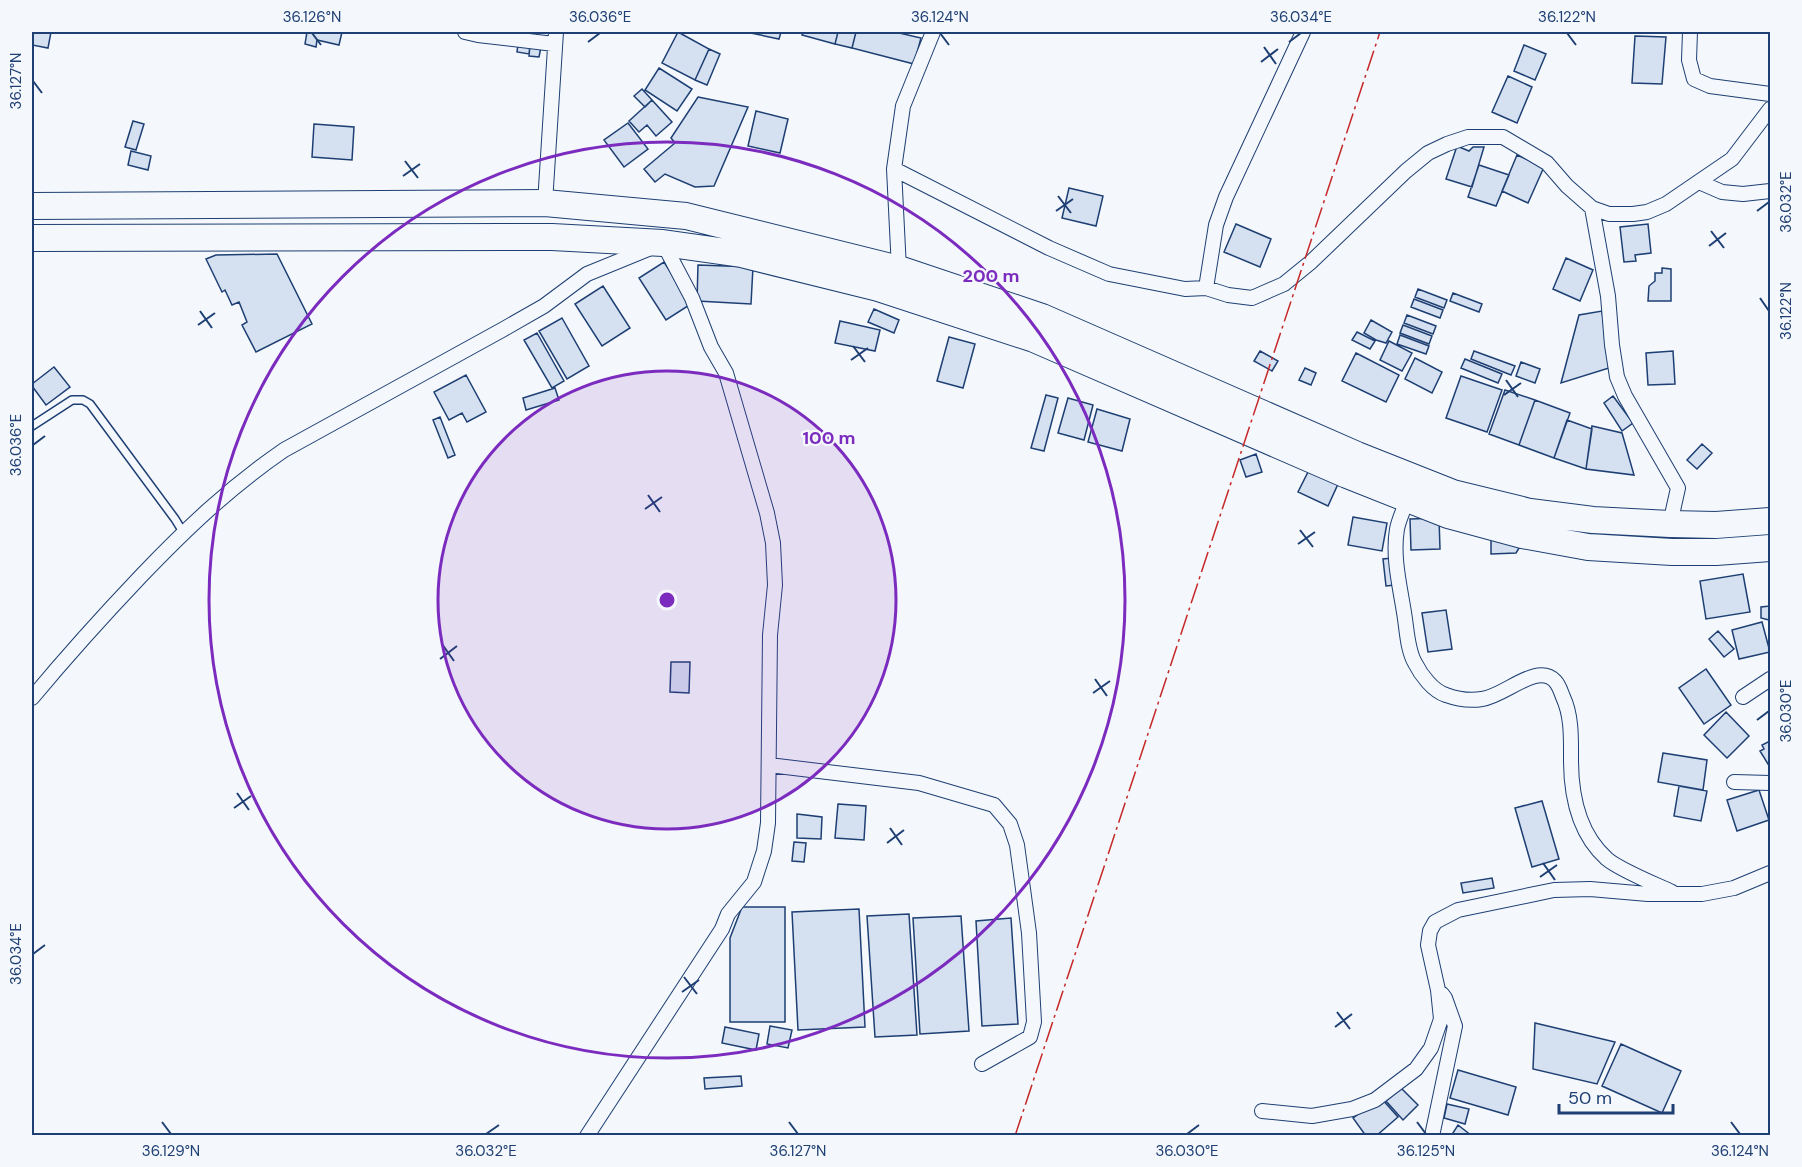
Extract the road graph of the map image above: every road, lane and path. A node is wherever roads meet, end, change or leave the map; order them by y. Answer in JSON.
{"nodes":[{"id":1,"x":465,"y":32,"type":"edge"},
{"id":2,"x":933,"y":32,"type":"edge"},
{"id":3,"x":1303,"y":32,"type":"edge"},
{"id":4,"x":1690,"y":32,"type":"edge"},
{"id":5,"x":555,"y":38,"type":"edge"},
{"id":6,"x":1770,"y":94,"type":"edge"},
{"id":7,"x":1770,"y":109,"type":"edge"},
{"id":8,"x":894,"y":169,"type":"junction"},
{"id":9,"x":1699,"y":182,"type":"junction"},
{"id":10,"x":1770,"y":191,"type":"edge"},
{"id":11,"x":545,"y":203,"type":"junction"},
{"id":12,"x":32,"y":206,"type":"edge"},
{"id":13,"x":1592,"y":208,"type":"junction"},
{"id":14,"x":32,"y":238,"type":"edge"},
{"id":15,"x":663,"y":243,"type":"junction"},
{"id":16,"x":899,"y":269,"type":"junction"},
{"id":17,"x":1206,"y":288,"type":"junction"},
{"id":18,"x":32,"y":426,"type":"edge"},
{"id":19,"x":1408,"y":499,"type":"junction"},
{"id":20,"x":1770,"y":521,"type":"edge"},
{"id":21,"x":1670,"y":524,"type":"junction"},
{"id":22,"x":183,"y":532,"type":"junction"},
{"id":23,"x":1770,"y":548,"type":"edge"},
{"id":24,"x":1770,"y":679,"type":"edge"},
{"id":25,"x":32,"y":698,"type":"edge"},
{"id":26,"x":1743,"y":698,"type":"dead end"},
{"id":27,"x":769,"y":765,"type":"junction"},
{"id":28,"x":1734,"y":782,"type":"dead end"},
{"id":29,"x":1770,"y":783,"type":"edge"},
{"id":30,"x":1770,"y":873,"type":"edge"},
{"id":31,"x":1677,"y":894,"type":"junction"},
{"id":32,"x":1438,"y":990,"type":"junction"},
{"id":33,"x":982,"y":1064,"type":"dead end"},
{"id":34,"x":1262,"y":1111,"type":"dead end"},
{"id":35,"x":587,"y":1136,"type":"edge"},
{"id":36,"x":1432,"y":1136,"type":"edge"}],
"edges":[{"from":1,"to":5,"type":"street"},
{"from":2,"to":8,"type":"street"},
{"from":3,"to":17,"type":"street"},
{"from":4,"to":6,"type":"street"},
{"from":5,"to":11,"type":"street"},
{"from":7,"to":9,"type":"street"},
{"from":8,"to":16,"type":"street"},
{"from":8,"to":17,"type":"street"},
{"from":9,"to":10,"type":"street"},
{"from":9,"to":13,"type":"street"},
{"from":11,"to":12,"type":"highway"},
{"from":11,"to":16,"type":"highway"},
{"from":13,"to":17,"type":"street"},
{"from":13,"to":21,"type":"street"},
{"from":14,"to":15,"type":"highway"},
{"from":15,"to":19,"type":"highway"},
{"from":15,"to":22,"type":"street"},
{"from":15,"to":27,"type":"street"},
{"from":16,"to":21,"type":"highway"},
{"from":18,"to":22,"type":"lane"},
{"from":19,"to":23,"type":"highway"},
{"from":19,"to":31,"type":"street"},
{"from":20,"to":21,"type":"highway"},
{"from":22,"to":25,"type":"street"},
{"from":24,"to":26,"type":"street"},
{"from":27,"to":33,"type":"street"},
{"from":27,"to":35,"type":"street"},
{"from":28,"to":29,"type":"street"},
{"from":30,"to":31,"type":"street"},
{"from":31,"to":32,"type":"street"},
{"from":32,"to":34,"type":"street"},
{"from":32,"to":36,"type":"street"}]}
